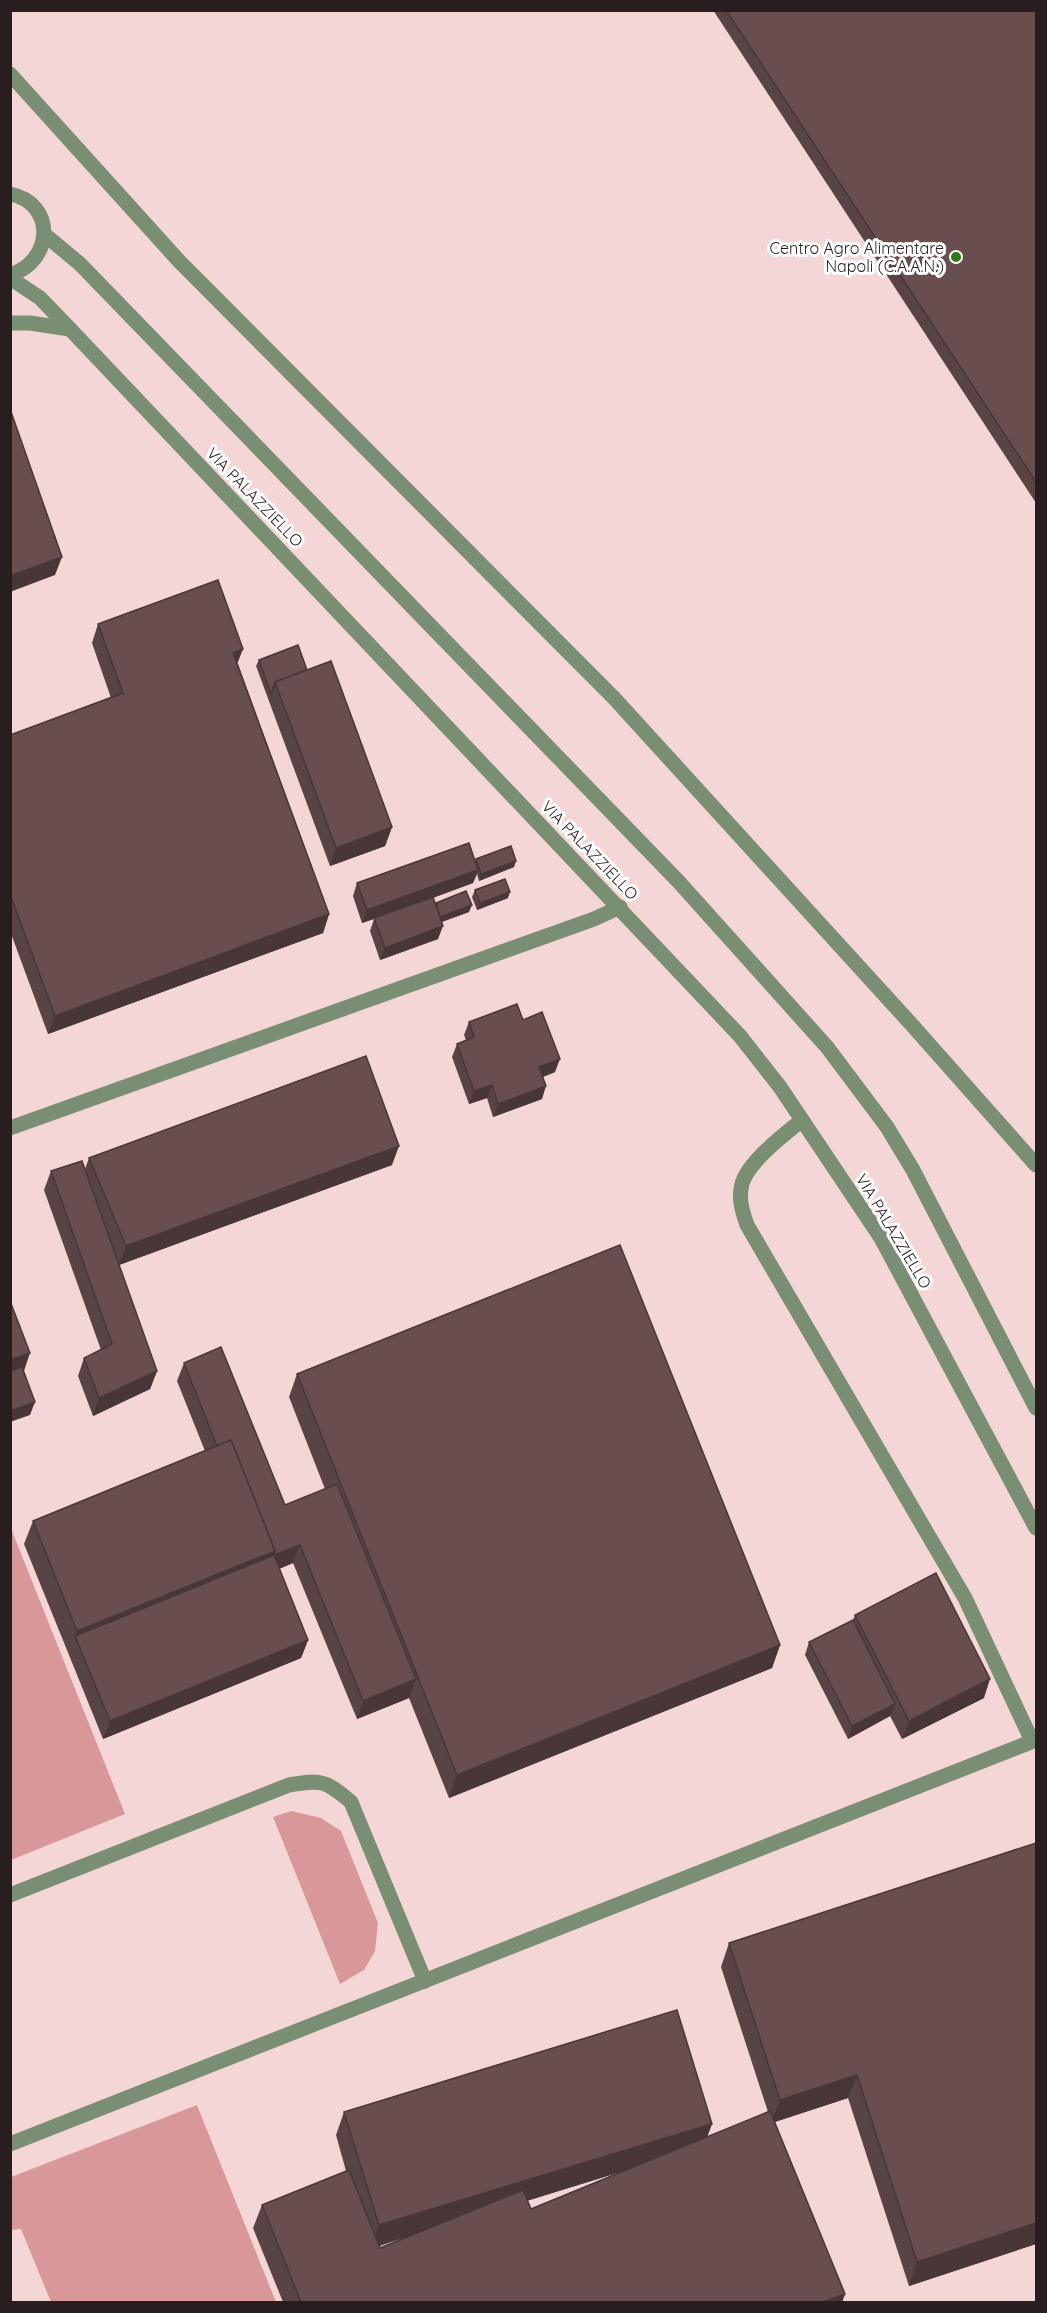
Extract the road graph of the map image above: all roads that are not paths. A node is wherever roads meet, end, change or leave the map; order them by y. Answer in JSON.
{"nodes":[{"id":1,"x":10,"y":74,"type":"edge"},
{"id":2,"x":10,"y":194,"type":"edge"},
{"id":3,"x":44,"y":234,"type":"junction"},
{"id":4,"x":10,"y":276,"type":"edge"},
{"id":5,"x":10,"y":323,"type":"edge"},
{"id":6,"x":70,"y":329,"type":"junction"},
{"id":7,"x":620,"y":907,"type":"junction"},
{"id":8,"x":802,"y":1120,"type":"junction"},
{"id":9,"x":10,"y":1128,"type":"edge"},
{"id":10,"x":1036,"y":1165,"type":"edge"},
{"id":11,"x":1036,"y":1408,"type":"edge"},
{"id":12,"x":1036,"y":1528,"type":"edge"},
{"id":13,"x":1034,"y":1741,"type":"edge"},
{"id":14,"x":10,"y":1895,"type":"edge"},
{"id":15,"x":425,"y":1980,"type":"junction"},
{"id":16,"x":10,"y":2144,"type":"edge"}],
"edges":[{"from":1,"to":10,"type":"street"},
{"from":2,"to":3,"type":"street"},
{"from":3,"to":4,"type":"street"},
{"from":3,"to":11,"type":"street"},
{"from":4,"to":6,"type":"street","name":"VIA PALAZZIELLO"},
{"from":5,"to":6,"type":"street"},
{"from":6,"to":7,"type":"street","name":"VIA PALAZZIELLO"},
{"from":7,"to":8,"type":"street","name":"VIA PALAZZIELLO"},
{"from":7,"to":9,"type":"street"},
{"from":8,"to":12,"type":"street","name":"VIA PALAZZIELLO"},
{"from":8,"to":13,"type":"street"},
{"from":13,"to":15,"type":"street"},
{"from":14,"to":15,"type":"street"},
{"from":15,"to":16,"type":"street"}]}
